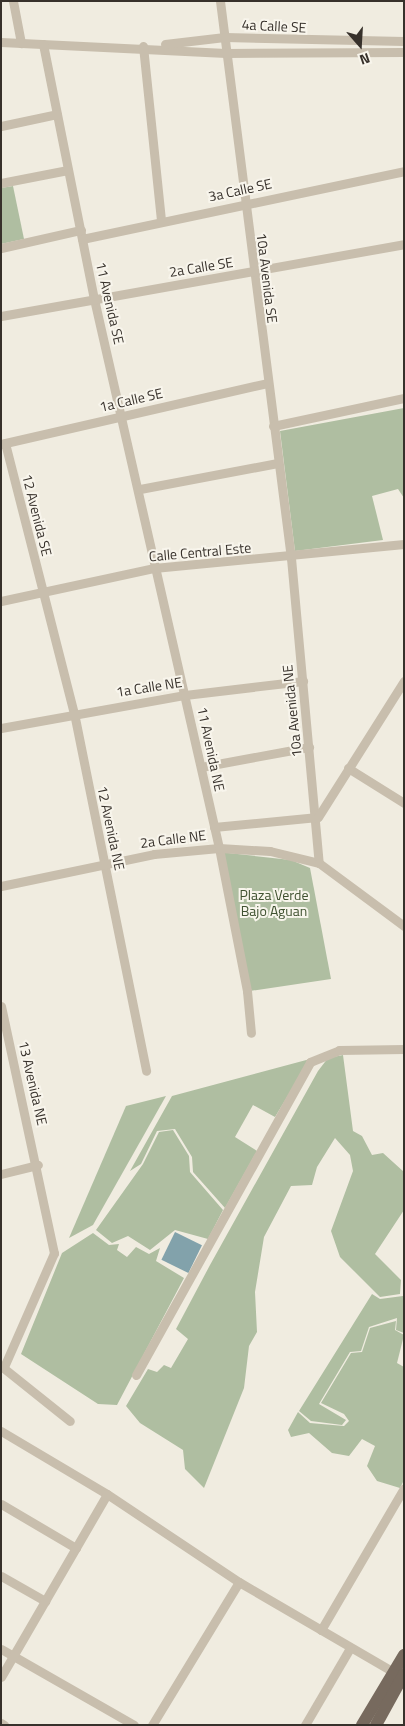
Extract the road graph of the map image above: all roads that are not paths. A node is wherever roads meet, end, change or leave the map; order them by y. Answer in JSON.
{"nodes":[{"id":1,"x":13,"y":1,"type":"edge"},
{"id":2,"x":220,"y":1,"type":"edge"},
{"id":3,"x":225,"y":38,"type":"junction"},
{"id":4,"x":1,"y":42,"type":"edge"},
{"id":5,"x":404,"y":42,"type":"edge"},
{"id":6,"x":21,"y":43,"type":"junction"},
{"id":7,"x":43,"y":44,"type":"junction"},
{"id":8,"x":143,"y":46,"type":"junction"},
{"id":9,"x":404,"y":52,"type":"edge"},
{"id":10,"x":226,"y":53,"type":"junction"},
{"id":11,"x":57,"y":114,"type":"junction"},
{"id":12,"x":1,"y":126,"type":"edge"},
{"id":13,"x":68,"y":170,"type":"junction"},
{"id":14,"x":404,"y":171,"type":"edge"},
{"id":15,"x":1,"y":183,"type":"edge"},
{"id":16,"x":244,"y":203,"type":"junction"},
{"id":17,"x":161,"y":221,"type":"junction"},
{"id":18,"x":81,"y":234,"type":"junction"},
{"id":19,"x":404,"y":244,"type":"edge"},
{"id":20,"x":1,"y":248,"type":"edge"},
{"id":21,"x":252,"y":273,"type":"junction"},
{"id":22,"x":94,"y":299,"type":"junction"},
{"id":23,"x":1,"y":316,"type":"edge"},
{"id":24,"x":267,"y":383,"type":"junction"},
{"id":25,"x":404,"y":398,"type":"edge"},
{"id":26,"x":122,"y":416,"type":"junction"},
{"id":27,"x":273,"y":426,"type":"junction"},
{"id":28,"x":3,"y":444,"type":"edge"},
{"id":29,"x":278,"y":463,"type":"junction"},
{"id":30,"x":140,"y":489,"type":"junction"},
{"id":31,"x":403,"y":547,"type":"edge"},
{"id":32,"x":291,"y":558,"type":"junction"},
{"id":33,"x":154,"y":568,"type":"junction"},
{"id":34,"x":42,"y":592,"type":"junction"},
{"id":35,"x":1,"y":601,"type":"edge"},
{"id":36,"x":303,"y":681,"type":"junction"},
{"id":37,"x":404,"y":681,"type":"edge"},
{"id":38,"x":185,"y":695,"type":"junction"},
{"id":39,"x":74,"y":713,"type":"junction"},
{"id":40,"x":1,"y":728,"type":"edge"},
{"id":41,"x":309,"y":747,"type":"junction"},
{"id":42,"x":201,"y":767,"type":"junction"},
{"id":43,"x":348,"y":768,"type":"junction"},
{"id":44,"x":404,"y":803,"type":"edge"},
{"id":45,"x":318,"y":817,"type":"junction"},
{"id":46,"x":214,"y":827,"type":"junction"},
{"id":47,"x":219,"y":848,"type":"junction"},
{"id":48,"x":319,"y":862,"type":"junction"},
{"id":49,"x":105,"y":864,"type":"junction"},
{"id":50,"x":1,"y":886,"type":"edge"},
{"id":51,"x":404,"y":926,"type":"edge"},
{"id":52,"x":1,"y":1007,"type":"edge"},
{"id":53,"x":251,"y":1033,"type":"dead end"},
{"id":54,"x":404,"y":1049,"type":"edge"},
{"id":55,"x":146,"y":1071,"type":"dead end"},
{"id":56,"x":38,"y":1165,"type":"junction"},
{"id":57,"x":1,"y":1174,"type":"edge"},
{"id":58,"x":3,"y":1367,"type":"edge"},
{"id":59,"x":136,"y":1375,"type":"dead end"},
{"id":60,"x":70,"y":1420,"type":"dead end"},
{"id":61,"x":1,"y":1431,"type":"edge"},
{"id":62,"x":404,"y":1488,"type":"edge"},
{"id":63,"x":107,"y":1494,"type":"junction"},
{"id":64,"x":1,"y":1504,"type":"edge"},
{"id":65,"x":76,"y":1548,"type":"junction"},
{"id":66,"x":1,"y":1576,"type":"edge"},
{"id":67,"x":239,"y":1582,"type":"junction"},
{"id":68,"x":46,"y":1601,"type":"junction"},
{"id":69,"x":321,"y":1630,"type":"junction"},
{"id":70,"x":350,"y":1648,"type":"junction"},
{"id":71,"x":1,"y":1649,"type":"edge"},
{"id":72,"x":404,"y":1655,"type":"edge"},
{"id":73,"x":14,"y":1656,"type":"junction"},
{"id":74,"x":401,"y":1675,"type":"edge"},
{"id":75,"x":1,"y":1677,"type":"edge"},
{"id":76,"x":134,"y":1725,"type":"edge"},
{"id":77,"x":152,"y":1725,"type":"edge"},
{"id":78,"x":305,"y":1725,"type":"edge"},
{"id":79,"x":362,"y":1725,"type":"edge"},
{"id":80,"x":376,"y":1725,"type":"edge"}],
"edges":[{"from":1,"to":6,"type":"street"},
{"from":2,"to":3,"type":"street","name":"10a Avenida SE"},
{"from":3,"to":5,"type":"street","name":"4a Calle SE"},
{"from":3,"to":8,"type":"street","name":"4a Calle SE"},
{"from":3,"to":10,"type":"street","name":"10a Avenida SE"},
{"from":4,"to":6,"type":"street","name":"4a Calle SE"},
{"from":6,"to":7,"type":"street","name":"4a Calle SE"},
{"from":7,"to":8,"type":"street","name":"4a Calle SE"},
{"from":7,"to":11,"type":"street","name":"11 Avenida SE"},
{"from":8,"to":10,"type":"street","name":"4a Calle SE"},
{"from":8,"to":17,"type":"street"},
{"from":9,"to":10,"type":"street","name":"4a Calle SE"},
{"from":10,"to":16,"type":"street","name":"10a Avenida SE"},
{"from":11,"to":12,"type":"street"},
{"from":11,"to":13,"type":"street","name":"11 Avenida SE"},
{"from":13,"to":15,"type":"street"},
{"from":13,"to":18,"type":"street","name":"11 Avenida SE"},
{"from":14,"to":16,"type":"street","name":"3a Calle SE"},
{"from":16,"to":17,"type":"street","name":"3a Calle SE"},
{"from":16,"to":21,"type":"street","name":"10a Avenida SE"},
{"from":17,"to":18,"type":"street","name":"3a Calle SE"},
{"from":18,"to":20,"type":"street","name":"3a Calle SE"},
{"from":18,"to":22,"type":"street","name":"11 Avenida SE"},
{"from":19,"to":21,"type":"street","name":"2a Calle SE"},
{"from":21,"to":22,"type":"street","name":"2a Calle SE"},
{"from":21,"to":24,"type":"street","name":"10a Avenida SE"},
{"from":22,"to":23,"type":"street","name":"2a Calle SE"},
{"from":22,"to":26,"type":"street","name":"11 Avenida SE"},
{"from":24,"to":26,"type":"street","name":"1a Calle SE"},
{"from":24,"to":27,"type":"street","name":"10a Avenida SE"},
{"from":25,"to":27,"type":"street"},
{"from":26,"to":28,"type":"street","name":"1a Calle SE"},
{"from":26,"to":30,"type":"street","name":"11 Avenida SE"},
{"from":27,"to":29,"type":"street","name":"10a Avenida SE"},
{"from":28,"to":34,"type":"street","name":"12 Avenida SE"},
{"from":29,"to":30,"type":"street"},
{"from":29,"to":32,"type":"street","name":"10a Avenida SE"},
{"from":30,"to":33,"type":"street","name":"11 Avenida SE"},
{"from":31,"to":32,"type":"street","name":"Calle Central Este"},
{"from":32,"to":33,"type":"street","name":"Calle Central Este"},
{"from":32,"to":36,"type":"street","name":"10a Avenida NE"},
{"from":33,"to":34,"type":"street","name":"Calle Central Este"},
{"from":33,"to":38,"type":"street","name":"11 Avenida NE"},
{"from":34,"to":35,"type":"street","name":"Calle Central Este"},
{"from":34,"to":39,"type":"street","name":"12 Avenida NE"},
{"from":36,"to":38,"type":"street","name":"1a Calle NE"},
{"from":36,"to":41,"type":"street","name":"10a Avenida NE"},
{"from":37,"to":43,"type":"street"},
{"from":38,"to":39,"type":"street","name":"1a Calle NE"},
{"from":38,"to":42,"type":"street","name":"11 Avenida NE"},
{"from":39,"to":40,"type":"street","name":"1a Calle NE"},
{"from":39,"to":49,"type":"street","name":"12 Avenida NE"},
{"from":41,"to":42,"type":"street"},
{"from":41,"to":45,"type":"street","name":"10a Avenida NE"},
{"from":42,"to":46,"type":"street","name":"11 Avenida NE"},
{"from":43,"to":44,"type":"street"},
{"from":43,"to":45,"type":"street"},
{"from":45,"to":46,"type":"street"},
{"from":45,"to":48,"type":"street","name":"10a Avenida NE"},
{"from":46,"to":47,"type":"street","name":"11 Avenida NE"},
{"from":47,"to":48,"type":"street","name":"2a Calle NE"},
{"from":47,"to":49,"type":"street","name":"2a Calle NE"},
{"from":47,"to":53,"type":"street","name":"11 Avenida NE"},
{"from":48,"to":51,"type":"street"},
{"from":49,"to":50,"type":"street","name":"2a Calle NE"},
{"from":49,"to":55,"type":"street","name":"12 Avenida NE"},
{"from":52,"to":56,"type":"street","name":"13 Avenida NE"},
{"from":54,"to":59,"type":"street"},
{"from":56,"to":57,"type":"street"},
{"from":56,"to":58,"type":"street","name":"13 Avenida NE"},
{"from":58,"to":60,"type":"street"},
{"from":61,"to":63,"type":"street"},
{"from":62,"to":69,"type":"street"},
{"from":63,"to":65,"type":"street"},
{"from":63,"to":67,"type":"street"},
{"from":64,"to":65,"type":"street"},
{"from":65,"to":68,"type":"street"},
{"from":66,"to":68,"type":"street"},
{"from":67,"to":69,"type":"street"},
{"from":67,"to":77,"type":"street"},
{"from":68,"to":73,"type":"street"},
{"from":69,"to":70,"type":"street"},
{"from":70,"to":74,"type":"street"},
{"from":70,"to":78,"type":"street"},
{"from":71,"to":73,"type":"street"},
{"from":72,"to":74,"type":"main road"},
{"from":73,"to":75,"type":"street"},
{"from":73,"to":76,"type":"street"},
{"from":74,"to":79,"type":"main road"},
{"from":74,"to":80,"type":"main road"}]}
